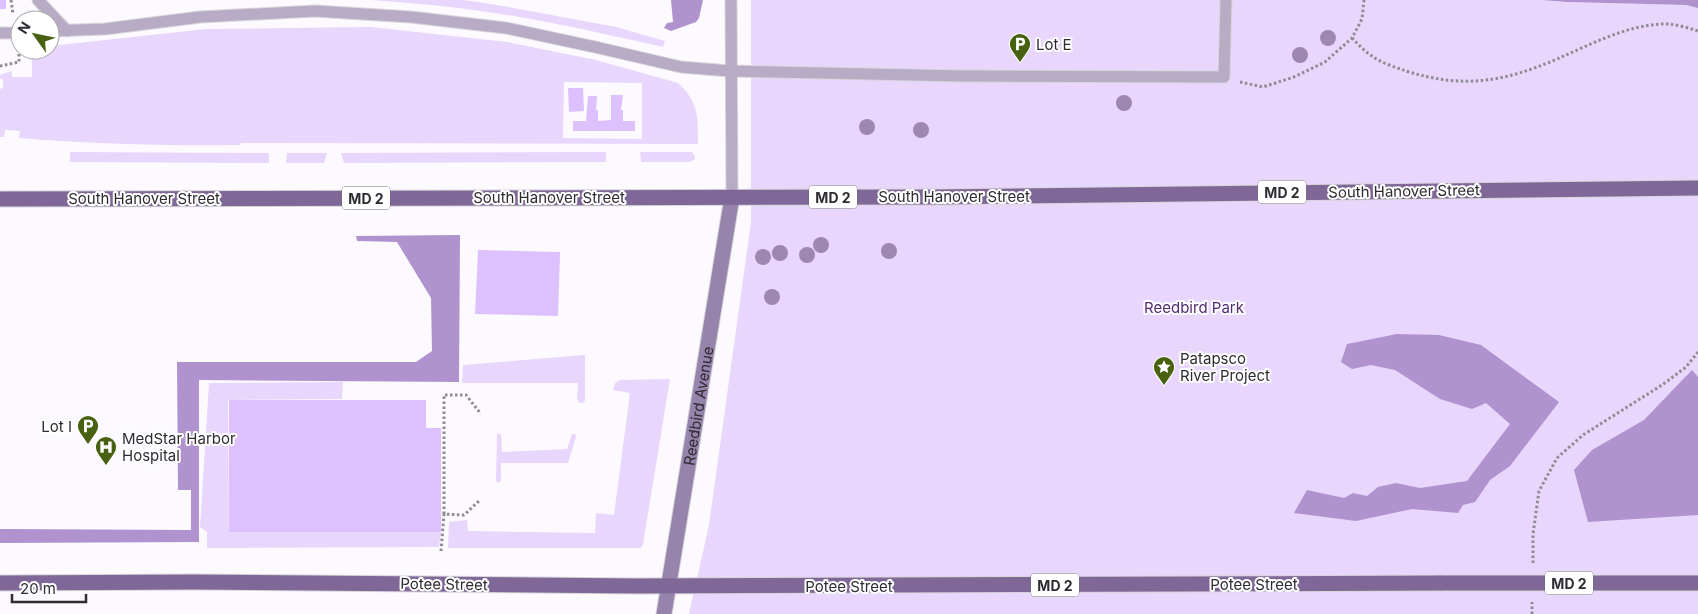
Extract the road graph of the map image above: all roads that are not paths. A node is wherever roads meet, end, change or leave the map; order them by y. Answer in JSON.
{"nodes":[{"id":1,"x":38,"y":0,"type":"edge"},
{"id":2,"x":731,"y":0,"type":"edge"},
{"id":3,"x":1226,"y":0,"type":"edge"},
{"id":4,"x":60,"y":31,"type":"edge"},
{"id":5,"x":67,"y":31,"type":"junction"},
{"id":6,"x":730,"y":71,"type":"junction"},
{"id":7,"x":1698,"y":188,"type":"edge"},
{"id":8,"x":732,"y":197,"type":"junction"},
{"id":9,"x":0,"y":199,"type":"edge"},
{"id":10,"x":0,"y":583,"type":"edge"},
{"id":11,"x":1698,"y":583,"type":"edge"},
{"id":12,"x":669,"y":586,"type":"junction"},
{"id":13,"x":664,"y":614,"type":"edge"}],
"edges":[{"from":1,"to":5,"type":"lane"},
{"from":2,"to":6,"type":"lane"},
{"from":3,"to":6,"type":"lane"},
{"from":4,"to":5,"type":"lane"},
{"from":5,"to":6,"type":"lane"},
{"from":6,"to":8,"type":"lane"},
{"from":7,"to":8,"type":"main road","name":"South Hanover Street","number":"MD 2"},
{"from":8,"to":9,"type":"main road","name":"South Hanover Street","number":"MD 2"},
{"from":8,"to":12,"type":"street","name":"Reedbird Avenue"},
{"from":10,"to":12,"type":"main road","name":"Potee Street","number":"MD 2"},
{"from":11,"to":12,"type":"main road","name":"Potee Street","number":"MD 2","bridge":true},
{"from":12,"to":13,"type":"street","name":"Reedbird Avenue"}]}
